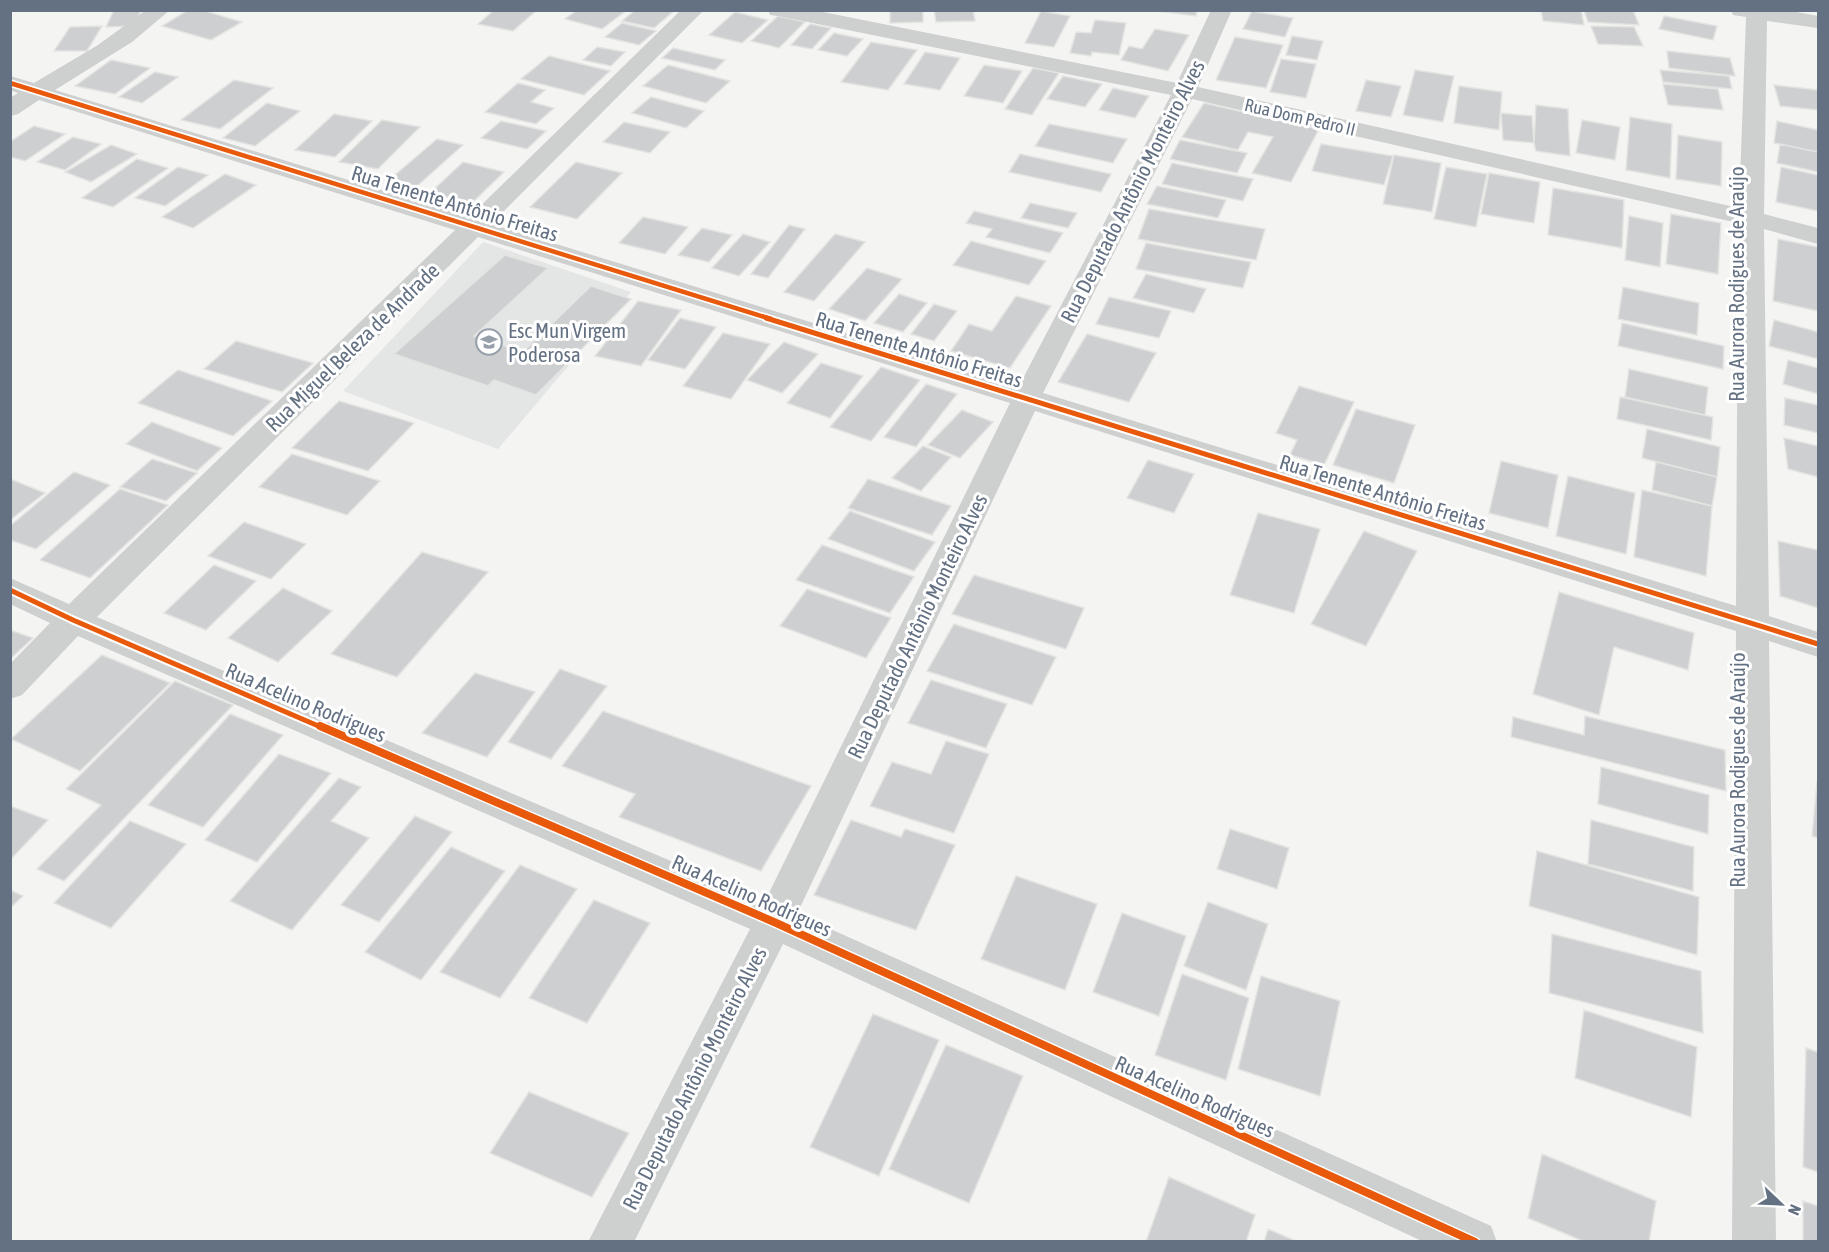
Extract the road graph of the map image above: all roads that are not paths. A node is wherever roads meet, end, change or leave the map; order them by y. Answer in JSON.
{"nodes":[{"id":1,"x":160,"y":10,"type":"edge"},
{"id":2,"x":694,"y":10,"type":"edge"},
{"id":3,"x":778,"y":10,"type":"edge"},
{"id":4,"x":1222,"y":10,"type":"edge"},
{"id":5,"x":1752,"y":11,"type":"edge"},
{"id":6,"x":1818,"y":22,"type":"edge"},
{"id":7,"x":23,"y":87,"type":"edge"},
{"id":8,"x":1185,"y":91,"type":"junction"},
{"id":9,"x":10,"y":109,"type":"edge"},
{"id":10,"x":1751,"y":218,"type":"junction"},
{"id":11,"x":475,"y":226,"type":"junction"},
{"id":12,"x":1818,"y":236,"type":"edge"},
{"id":13,"x":1026,"y":399,"type":"junction"},
{"id":14,"x":10,"y":590,"type":"edge"},
{"id":15,"x":73,"y":620,"type":"junction"},
{"id":16,"x":1754,"y":624,"type":"junction"},
{"id":17,"x":1818,"y":644,"type":"edge"},
{"id":18,"x":10,"y":686,"type":"edge"},
{"id":19,"x":774,"y":922,"type":"junction"},
{"id":20,"x":610,"y":1242,"type":"edge"},
{"id":21,"x":1475,"y":1242,"type":"edge"},
{"id":22,"x":1754,"y":1242,"type":"edge"}],
"edges":[{"from":1,"to":7,"type":"street"},
{"from":2,"to":11,"type":"street","name":"Rua Miguel Beleza de Andrade"},
{"from":3,"to":8,"type":"street","name":"Rua Dom Pedro II"},
{"from":4,"to":8,"type":"street","name":"Rua Deputado Antônio Monteiro Alves"},
{"from":5,"to":6,"type":"street"},
{"from":5,"to":10,"type":"street","name":"Rua Aurora Rodigues de Araújo"},
{"from":7,"to":9,"type":"street"},
{"from":7,"to":11,"type":"street","name":"Rua Tenente Antônio Freitas"},
{"from":8,"to":10,"type":"street","name":"Rua Dom Pedro II"},
{"from":8,"to":13,"type":"street","name":"Rua Deputado Antônio Monteiro Alves"},
{"from":10,"to":12,"type":"street","name":"Rua Dom Pedro II"},
{"from":10,"to":16,"type":"street","name":"Rua Aurora Rodigues de Araújo"},
{"from":11,"to":13,"type":"street","name":"Rua Tenente Antônio Freitas"},
{"from":11,"to":15,"type":"street","name":"Rua Miguel Beleza de Andrade"},
{"from":13,"to":16,"type":"street","name":"Rua Tenente Antônio Freitas"},
{"from":13,"to":19,"type":"street","name":"Rua Deputado Antônio Monteiro Alves"},
{"from":14,"to":15,"type":"street","name":"Rua Acelino Rodrigues"},
{"from":15,"to":18,"type":"street","name":"Rua Miguel Beleza de Andrade"},
{"from":15,"to":19,"type":"street","name":"Rua Acelino Rodrigues"},
{"from":16,"to":17,"type":"street","name":"Rua Tenente Antônio Freitas"},
{"from":16,"to":22,"type":"street","name":"Rua Aurora Rodigues de Araújo"},
{"from":19,"to":20,"type":"street","name":"Rua Deputado Antônio Monteiro Alves"},
{"from":19,"to":21,"type":"street","name":"Rua Acelino Rodrigues"}]}
